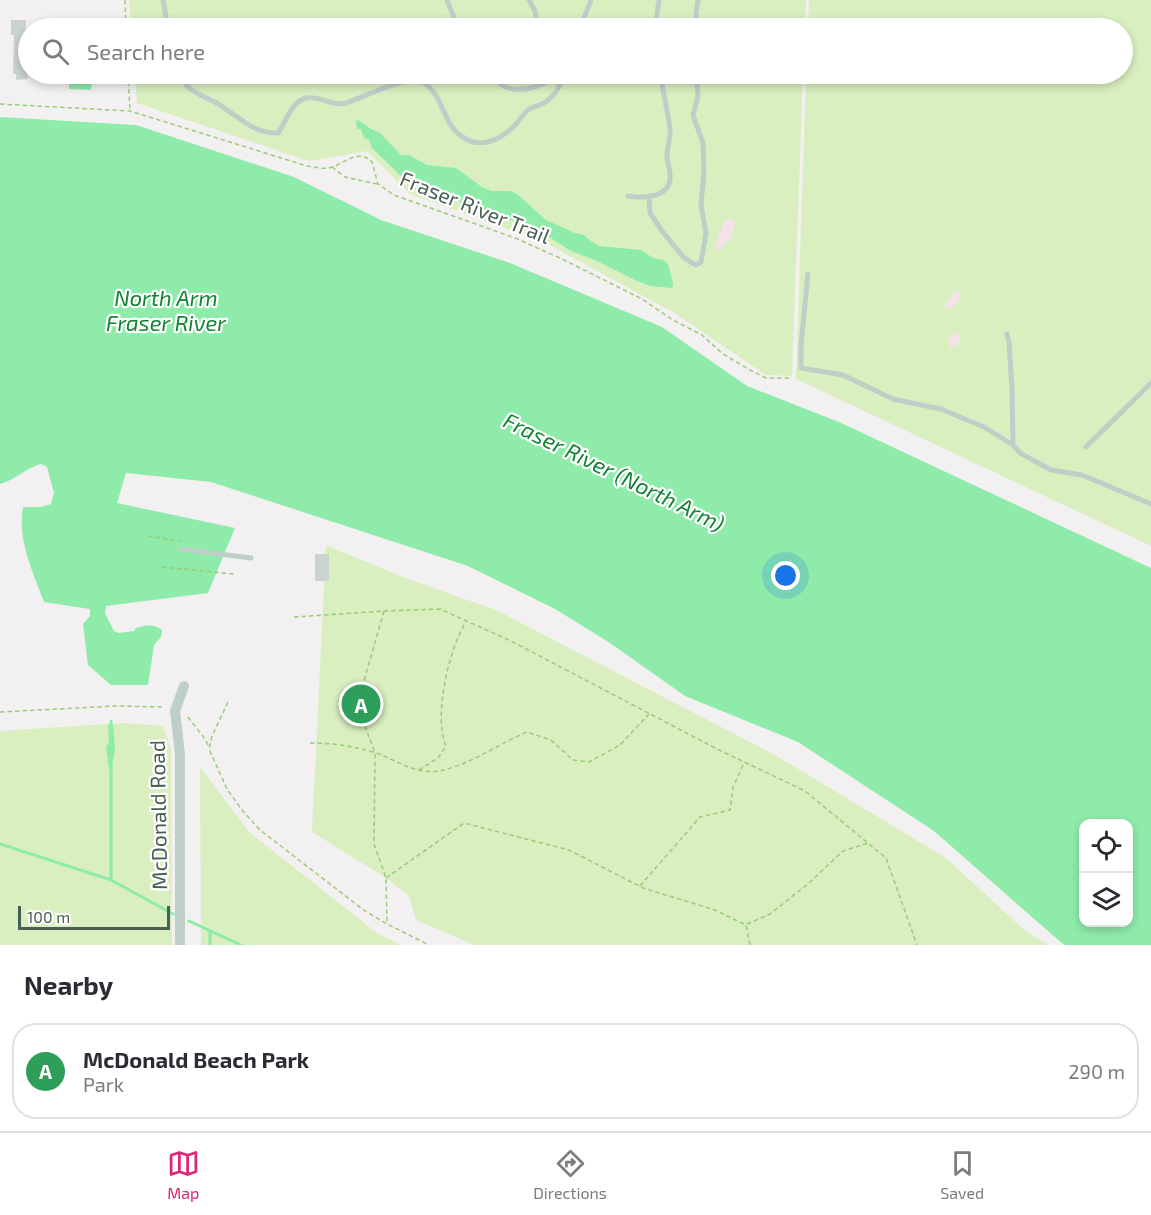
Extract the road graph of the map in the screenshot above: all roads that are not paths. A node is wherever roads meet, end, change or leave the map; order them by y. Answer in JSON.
{"nodes":[{"id":1,"x":164,"y":0,"type":"edge"},
{"id":2,"x":447,"y":0,"type":"edge"},
{"id":3,"x":529,"y":0,"type":"edge"},
{"id":4,"x":591,"y":0,"type":"edge"},
{"id":5,"x":659,"y":0,"type":"edge"},
{"id":6,"x":698,"y":0,"type":"edge"},
{"id":7,"x":167,"y":18,"type":"edge"},
{"id":8,"x":454,"y":18,"type":"edge"},
{"id":9,"x":536,"y":18,"type":"edge"},
{"id":10,"x":584,"y":18,"type":"edge"},
{"id":11,"x":656,"y":18,"type":"edge"},
{"id":12,"x":697,"y":18,"type":"edge"},
{"id":13,"x":186,"y":84,"type":"edge"},
{"id":14,"x":400,"y":84,"type":"edge"},
{"id":15,"x":425,"y":84,"type":"edge"},
{"id":16,"x":500,"y":84,"type":"edge"},
{"id":17,"x":542,"y":84,"type":"edge"},
{"id":18,"x":561,"y":84,"type":"edge"},
{"id":19,"x":663,"y":84,"type":"edge"},
{"id":20,"x":697,"y":84,"type":"edge"},
{"id":21,"x":628,"y":196,"type":"dead end"},
{"id":22,"x":648,"y":196,"type":"junction"},
{"id":23,"x":808,"y":274,"type":"dead end"},
{"id":24,"x":1007,"y":334,"type":"dead end"},
{"id":25,"x":1151,"y":383,"type":"edge"},
{"id":26,"x":1013,"y":445,"type":"junction"},
{"id":27,"x":1086,"y":447,"type":"dead end"},
{"id":28,"x":1151,"y":504,"type":"edge"},
{"id":29,"x":181,"y":549,"type":"dead end"},
{"id":30,"x":251,"y":558,"type":"dead end"},
{"id":31,"x":184,"y":686,"type":"dead end"},
{"id":32,"x":180,"y":945,"type":"edge"}],
"edges":[{"from":1,"to":7,"type":"lane"},
{"from":2,"to":8,"type":"lane"},
{"from":3,"to":9,"type":"lane"},
{"from":4,"to":10,"type":"lane"},
{"from":5,"to":11,"type":"lane"},
{"from":6,"to":12,"type":"lane"},
{"from":13,"to":14,"type":"lane"},
{"from":15,"to":18,"type":"lane"},
{"from":16,"to":17,"type":"lane"},
{"from":19,"to":22,"type":"lane"},
{"from":20,"to":22,"type":"lane"},
{"from":21,"to":22,"type":"lane"},
{"from":23,"to":26,"type":"lane"},
{"from":24,"to":26,"type":"lane"},
{"from":25,"to":27,"type":"lane"},
{"from":26,"to":28,"type":"lane"},
{"from":29,"to":30,"type":"lane"},
{"from":31,"to":32,"type":"street","name":"McDonald Road"}]}
